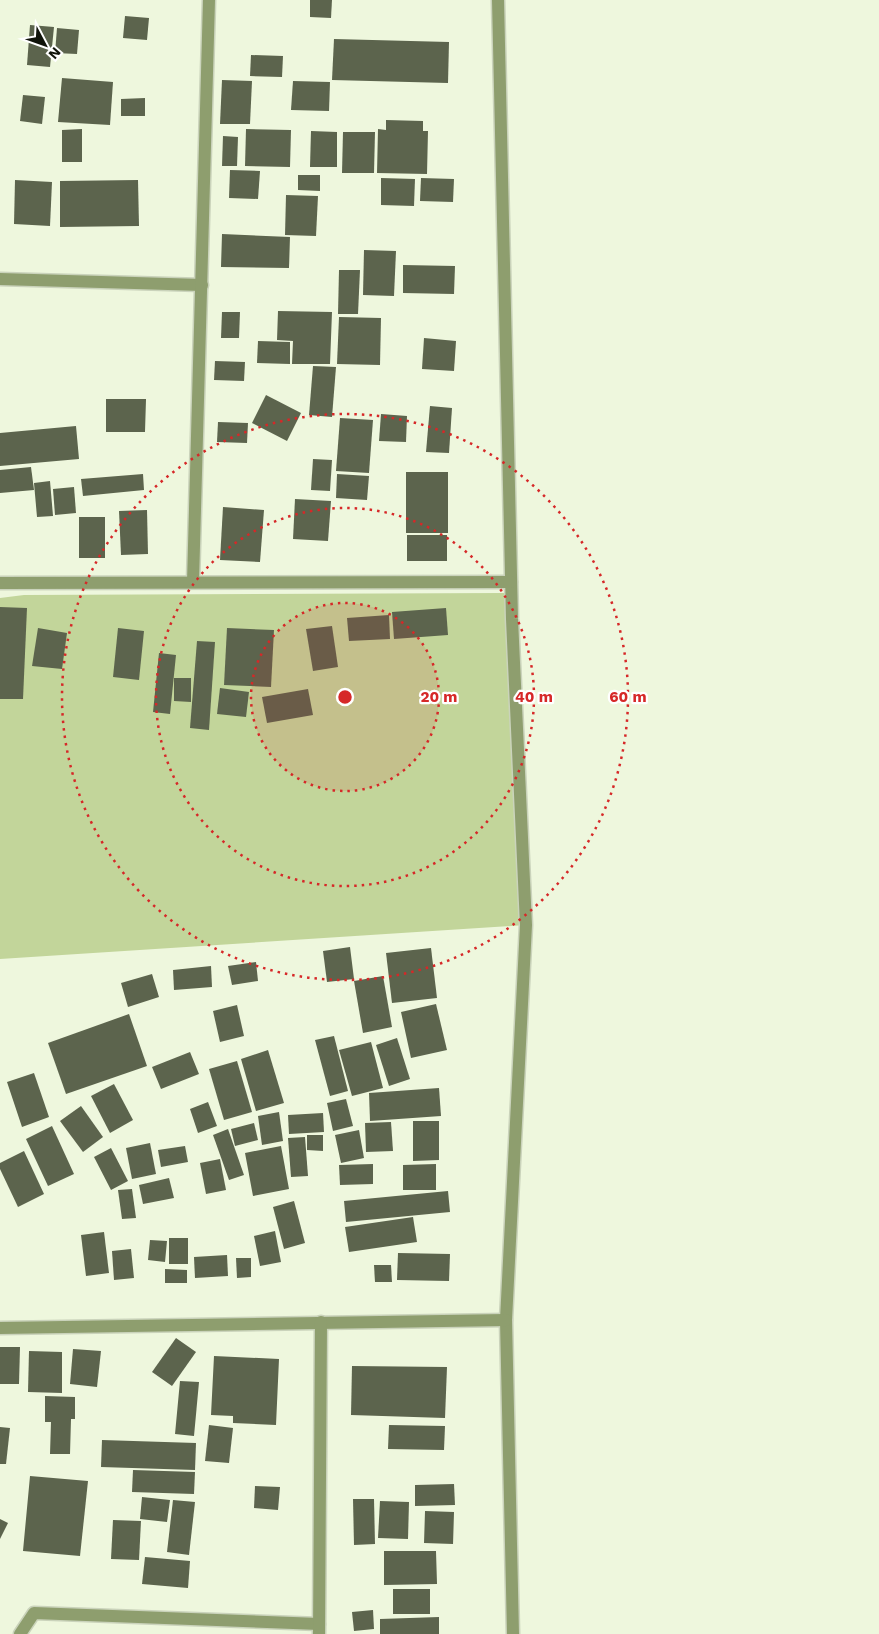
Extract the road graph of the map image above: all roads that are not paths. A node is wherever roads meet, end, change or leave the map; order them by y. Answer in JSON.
{"nodes":[{"id":1,"x":209,"y":0,"type":"edge"},
{"id":2,"x":498,"y":0,"type":"edge"},
{"id":3,"x":0,"y":279,"type":"edge"},
{"id":4,"x":202,"y":285,"type":"junction"},
{"id":5,"x":192,"y":582,"type":"junction"},
{"id":6,"x":511,"y":582,"type":"junction"},
{"id":7,"x":0,"y":583,"type":"edge"},
{"id":8,"x":506,"y":1320,"type":"junction"},
{"id":9,"x":321,"y":1322,"type":"junction"},
{"id":10,"x":0,"y":1328,"type":"edge"},
{"id":11,"x":319,"y":1629,"type":"edge"},
{"id":12,"x":20,"y":1634,"type":"edge"},
{"id":13,"x":513,"y":1634,"type":"edge"}],
"edges":[{"from":1,"to":4,"type":"street"},
{"from":2,"to":6,"type":"street"},
{"from":3,"to":4,"type":"street"},
{"from":4,"to":5,"type":"street"},
{"from":5,"to":6,"type":"street"},
{"from":5,"to":7,"type":"street"},
{"from":6,"to":8,"type":"street"},
{"from":8,"to":9,"type":"street"},
{"from":8,"to":13,"type":"street"},
{"from":9,"to":10,"type":"street"},
{"from":9,"to":11,"type":"street"},
{"from":11,"to":12,"type":"street"}]}
